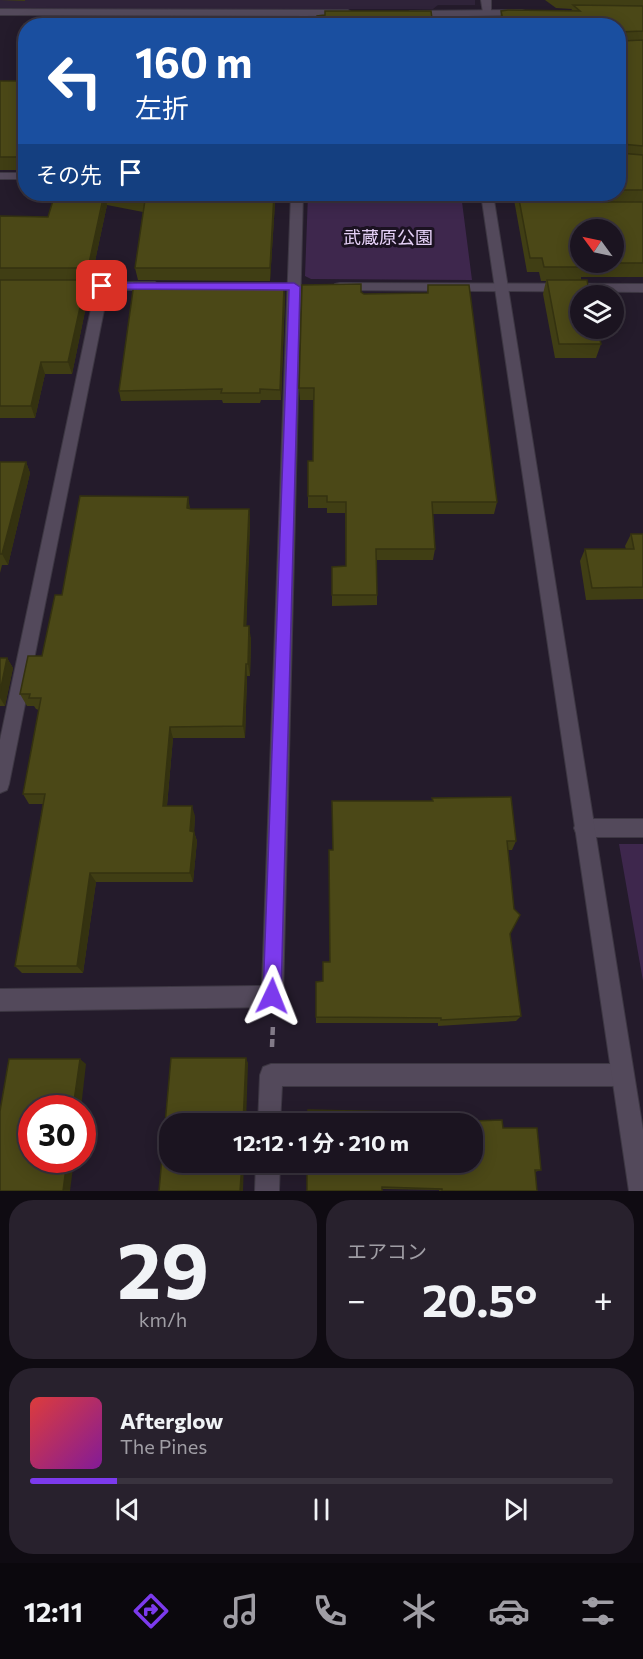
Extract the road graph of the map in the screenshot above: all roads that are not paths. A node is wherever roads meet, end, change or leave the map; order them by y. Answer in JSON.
{"nodes":[{"id":1,"x":486,"y":0,"type":"edge"},
{"id":2,"x":0,"y":12,"type":"edge"},
{"id":3,"x":303,"y":13,"type":"junction"},
{"id":4,"x":488,"y":13,"type":"junction"},
{"id":5,"x":361,"y":14,"type":"edge"},
{"id":6,"x":396,"y":14,"type":"edge"},
{"id":7,"x":460,"y":14,"type":"junction"},
{"id":8,"x":529,"y":14,"type":"edge"},
{"id":9,"x":303,"y":18,"type":"edge"},
{"id":10,"x":461,"y":18,"type":"edge"},
{"id":11,"x":0,"y":176,"type":"edge"},
{"id":12,"x":18,"y":176,"type":"edge"},
{"id":13,"x":297,"y":201,"type":"edge"},
{"id":14,"x":488,"y":201,"type":"edge"},
{"id":15,"x":57,"y":286,"type":"edge"},
{"id":16,"x":102,"y":286,"type":"junction"},
{"id":17,"x":170,"y":286,"type":"edge"},
{"id":18,"x":330,"y":287,"type":"edge"},
{"id":19,"x":500,"y":288,"type":"junction"},
{"id":20,"x":643,"y":288,"type":"edge"},
{"id":21,"x":0,"y":784,"type":"edge"},
{"id":22,"x":584,"y":828,"type":"junction"},
{"id":23,"x":643,"y":828,"type":"edge"},
{"id":24,"x":0,"y":1000,"type":"edge"},
{"id":25,"x":622,"y":1075,"type":"junction"},
{"id":26,"x":269,"y":1113,"type":"edge"},
{"id":27,"x":268,"y":1173,"type":"edge"},
{"id":28,"x":267,"y":1191,"type":"edge"},
{"id":29,"x":641,"y":1191,"type":"edge"}],
"edges":[{"from":1,"to":4,"type":"street"},
{"from":2,"to":3,"type":"street"},
{"from":3,"to":5,"type":"street"},
{"from":3,"to":9,"type":"street"},
{"from":4,"to":7,"type":"street"},
{"from":4,"to":8,"type":"street"},
{"from":6,"to":7,"type":"street"},
{"from":7,"to":10,"type":"street"},
{"from":11,"to":12,"type":"street"},
{"from":13,"to":24,"type":"street"},
{"from":14,"to":19,"type":"street"},
{"from":15,"to":16,"type":"street"},
{"from":16,"to":17,"type":"street"},
{"from":16,"to":21,"type":"street"},
{"from":18,"to":19,"type":"street"},
{"from":19,"to":20,"type":"street"},
{"from":19,"to":22,"type":"street"},
{"from":22,"to":23,"type":"street"},
{"from":22,"to":25,"type":"street"},
{"from":25,"to":26,"type":"street"},
{"from":25,"to":29,"type":"street"},
{"from":27,"to":28,"type":"street"}]}
